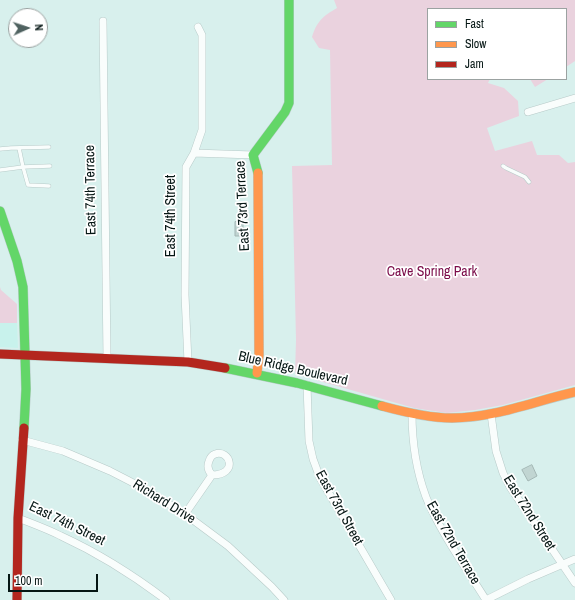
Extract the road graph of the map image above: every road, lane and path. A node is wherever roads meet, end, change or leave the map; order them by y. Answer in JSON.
{"nodes":[{"id":1,"x":289,"y":0,"type":"edge"},
{"id":2,"x":103,"y":21,"type":"dead end"},
{"id":3,"x":198,"y":27,"type":"dead end"},
{"id":4,"x":575,"y":98,"type":"edge"},
{"id":5,"x":528,"y":112,"type":"dead end"},
{"id":6,"x":49,"y":147,"type":"dead end"},
{"id":7,"x":19,"y":148,"type":"junction"},
{"id":8,"x":0,"y":149,"type":"edge"},
{"id":9,"x":194,"y":153,"type":"junction"},
{"id":10,"x":253,"y":155,"type":"junction"},
{"id":11,"x":50,"y":166,"type":"dead end"},
{"id":12,"x":503,"y":166,"type":"dead end"},
{"id":13,"x":23,"y":167,"type":"junction"},
{"id":14,"x":0,"y":170,"type":"edge"},
{"id":15,"x":529,"y":182,"type":"dead end"},
{"id":16,"x":49,"y":186,"type":"dead end"},
{"id":17,"x":0,"y":211,"type":"edge"},
{"id":18,"x":0,"y":354,"type":"edge"},
{"id":19,"x":25,"y":354,"type":"junction"},
{"id":20,"x":107,"y":358,"type":"junction"},
{"id":21,"x":188,"y":362,"type":"junction"},
{"id":22,"x":257,"y":373,"type":"junction"},
{"id":23,"x":307,"y":385,"type":"junction"},
{"id":24,"x":575,"y":392,"type":"edge"},
{"id":25,"x":412,"y":413,"type":"junction"},
{"id":26,"x":491,"y":414,"type":"junction"},
{"id":27,"x":22,"y":440,"type":"junction"},
{"id":28,"x":212,"y":475,"type":"dead end"},
{"id":29,"x":185,"y":514,"type":"junction"},
{"id":30,"x":18,"y":518,"type":"junction"},
{"id":31,"x":575,"y":560,"type":"edge"},
{"id":32,"x":562,"y":564,"type":"junction"},
{"id":33,"x":575,"y":583,"type":"edge"},
{"id":34,"x":17,"y":600,"type":"edge"},
{"id":35,"x":166,"y":600,"type":"edge"},
{"id":36,"x":284,"y":600,"type":"edge"},
{"id":37,"x":391,"y":600,"type":"edge"},
{"id":38,"x":486,"y":600,"type":"edge"}],
"edges":[{"from":1,"to":10,"type":"street","name":"East 73rd Terrace"},
{"from":2,"to":20,"type":"street","name":"East 74th Terrace"},
{"from":3,"to":9,"type":"street","name":"East 74th Street"},
{"from":4,"to":5,"type":"street"},
{"from":6,"to":7,"type":"lane"},
{"from":7,"to":8,"type":"lane"},
{"from":7,"to":13,"type":"lane"},
{"from":9,"to":10,"type":"street"},
{"from":9,"to":21,"type":"street","name":"East 74th Street"},
{"from":10,"to":22,"type":"street","name":"East 73rd Terrace"},
{"from":11,"to":13,"type":"lane"},
{"from":12,"to":15,"type":"lane"},
{"from":13,"to":14,"type":"lane"},
{"from":13,"to":16,"type":"lane"},
{"from":17,"to":19,"type":"street","name":"East 74th Street"},
{"from":18,"to":19,"type":"street","name":"Blue Ridge Boulevard"},
{"from":19,"to":20,"type":"street","name":"Blue Ridge Boulevard"},
{"from":19,"to":27,"type":"street","name":"East 74th Street"},
{"from":20,"to":21,"type":"street","name":"Blue Ridge Boulevard"},
{"from":21,"to":22,"type":"street","name":"Blue Ridge Boulevard"},
{"from":22,"to":23,"type":"street","name":"Blue Ridge Boulevard"},
{"from":23,"to":25,"type":"street","name":"Blue Ridge Boulevard"},
{"from":23,"to":37,"type":"street","name":"East 73rd Street"},
{"from":24,"to":26,"type":"street","name":"Blue Ridge Boulevard"},
{"from":25,"to":26,"type":"street","name":"Blue Ridge Boulevard"},
{"from":25,"to":38,"type":"street","name":"East 72nd Terrace"},
{"from":26,"to":32,"type":"street","name":"East 72nd Street"},
{"from":27,"to":29,"type":"street","name":"Richard Drive"},
{"from":27,"to":30,"type":"street","name":"East 74th Street"},
{"from":28,"to":29,"type":"street"},
{"from":29,"to":36,"type":"street","name":"Richard Drive"},
{"from":30,"to":34,"type":"street"},
{"from":30,"to":35,"type":"street","name":"East 74th Street"},
{"from":31,"to":32,"type":"street"},
{"from":32,"to":33,"type":"street","name":"East 72nd Street"},
{"from":32,"to":38,"type":"street"}]}
